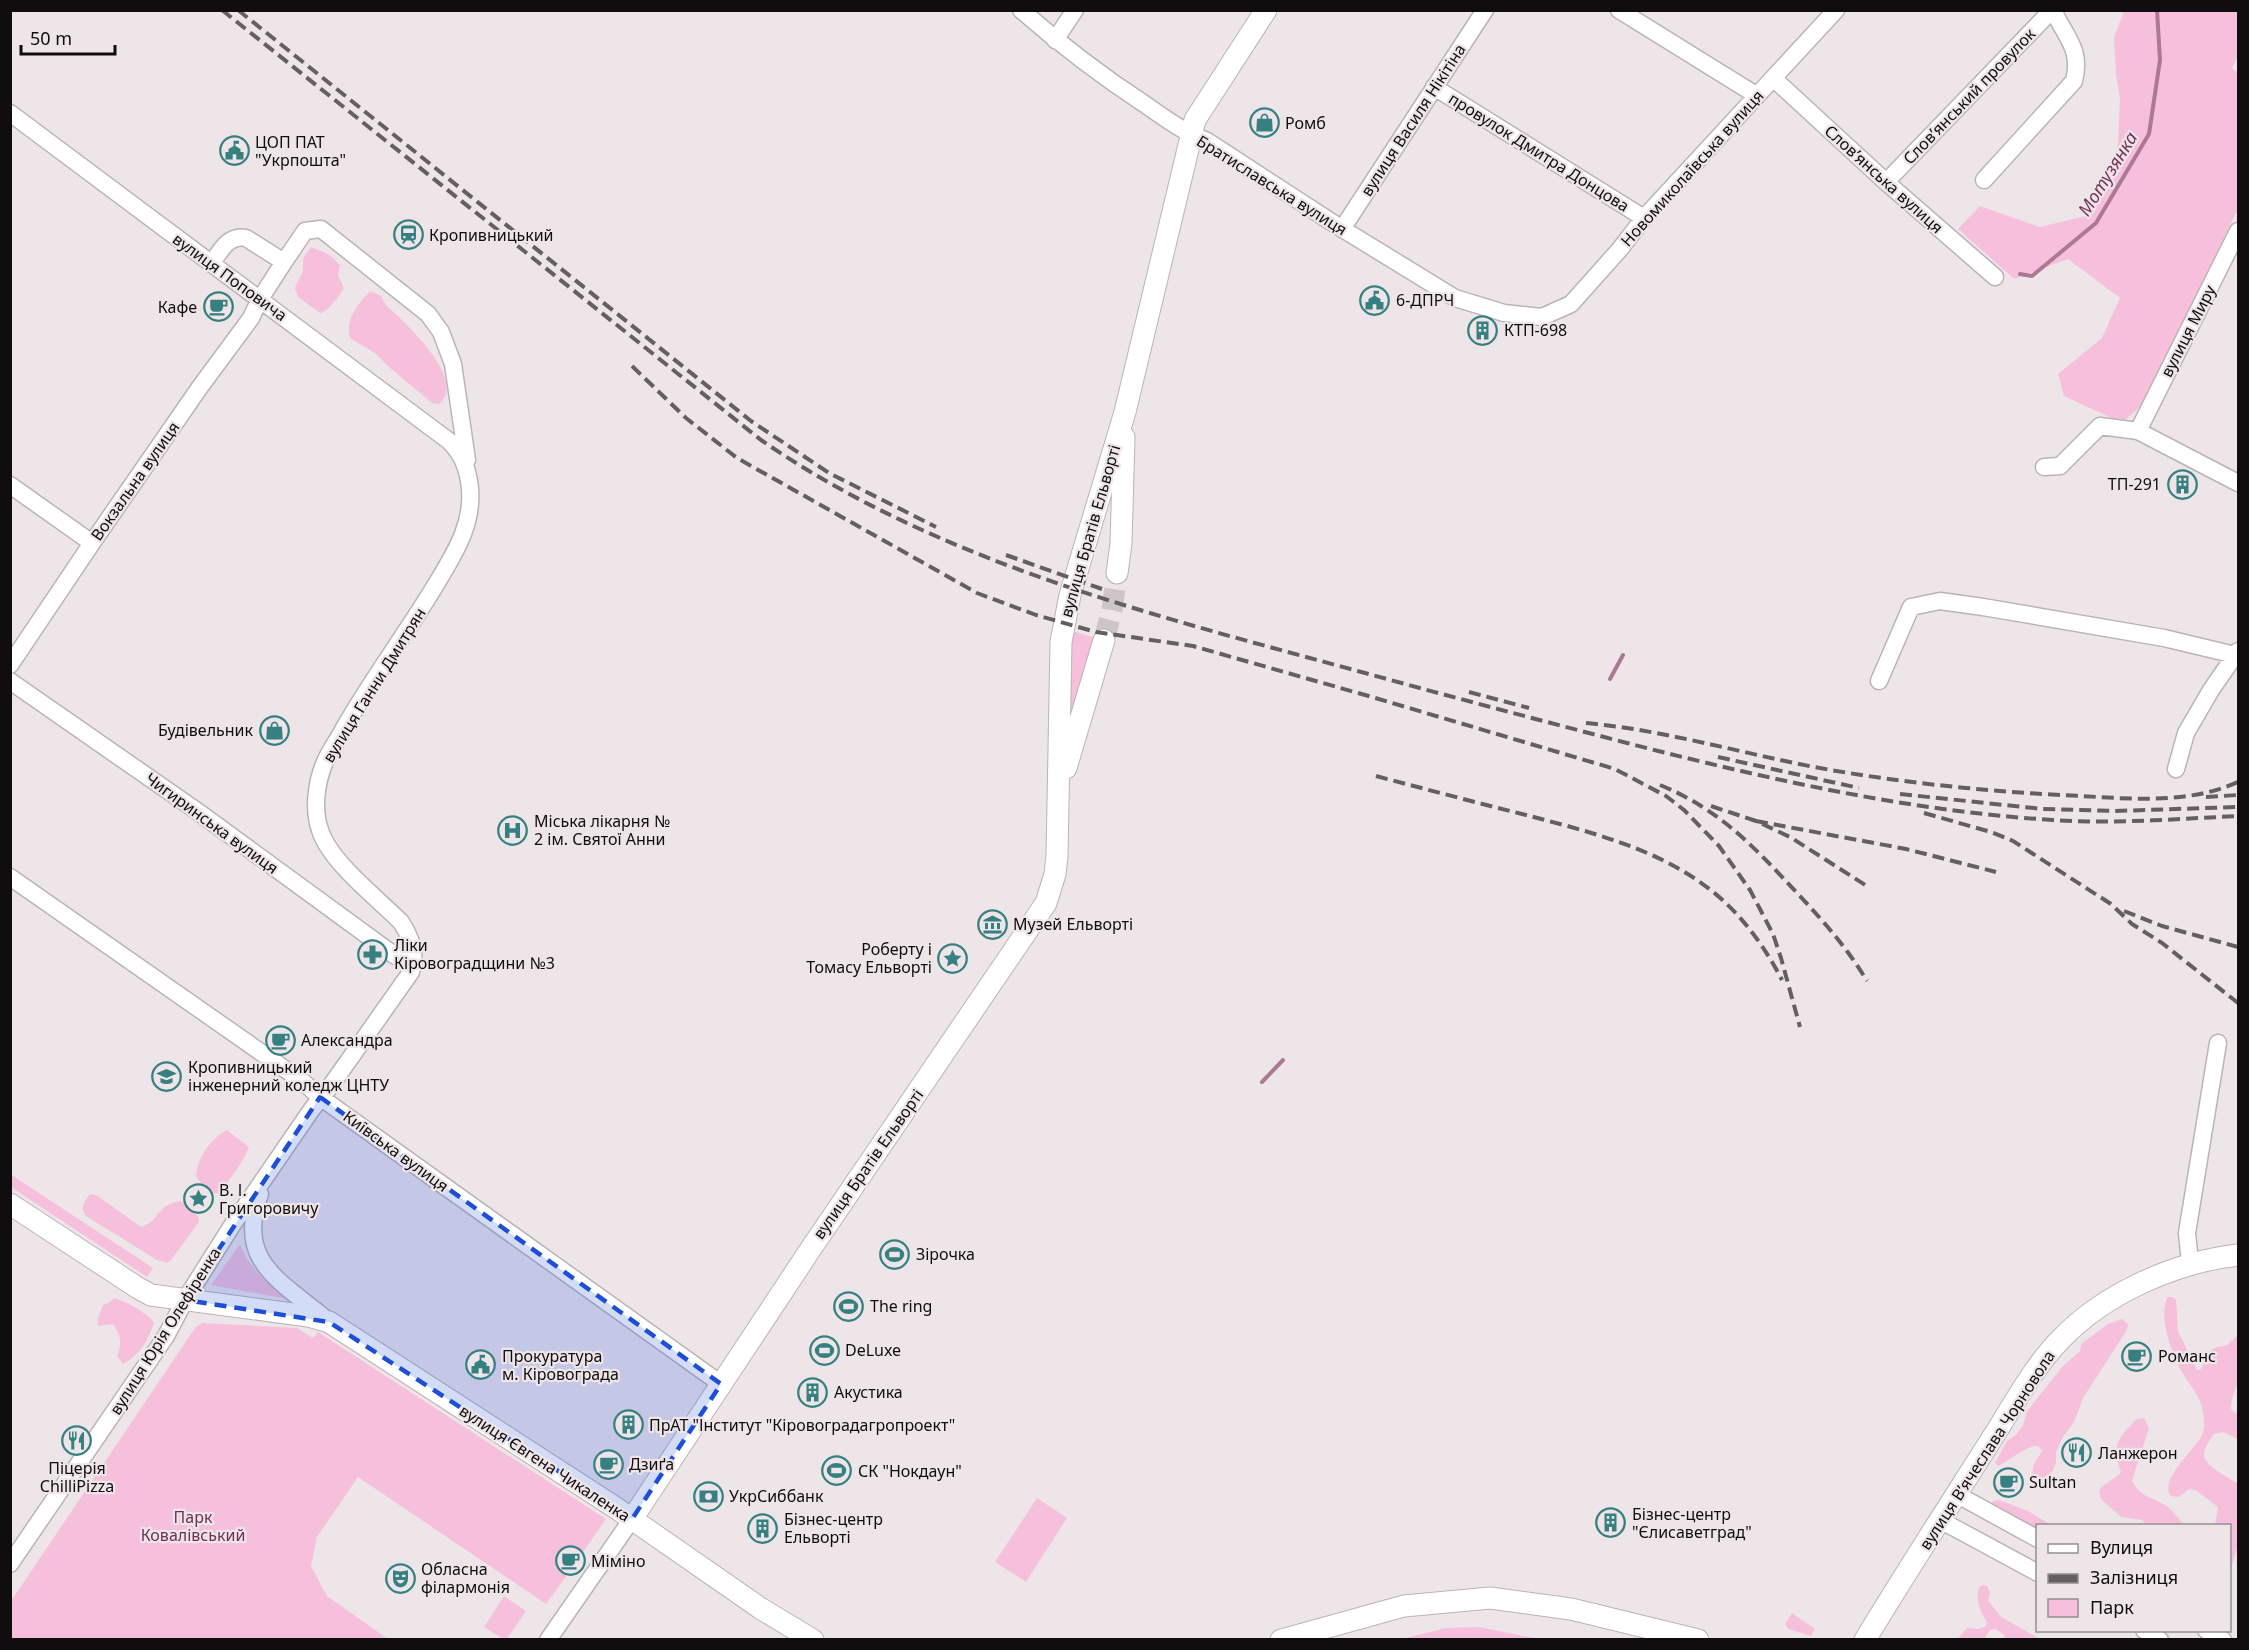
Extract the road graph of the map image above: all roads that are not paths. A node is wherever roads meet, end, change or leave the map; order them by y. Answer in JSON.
{"nodes":[{"id":1,"x":1021,"y":10,"type":"edge"},
{"id":2,"x":1075,"y":10,"type":"edge"},
{"id":3,"x":1266,"y":10,"type":"edge"},
{"id":4,"x":1485,"y":10,"type":"edge"},
{"id":5,"x":1619,"y":10,"type":"edge"},
{"id":6,"x":1836,"y":10,"type":"edge"},
{"id":7,"x":2053,"y":10,"type":"edge"},
{"id":8,"x":1056,"y":40,"type":"junction"},
{"id":9,"x":1774,"y":79,"type":"junction"},
{"id":10,"x":1434,"y":87,"type":"junction"},
{"id":11,"x":1756,"y":96,"type":"junction"},
{"id":12,"x":10,"y":113,"type":"edge"},
{"id":13,"x":1191,"y":135,"type":"junction"},
{"id":14,"x":1984,"y":180,"type":"dead end"},
{"id":15,"x":1886,"y":182,"type":"junction"},
{"id":16,"x":1644,"y":218,"type":"junction"},
{"id":17,"x":1342,"y":229,"type":"junction"},
{"id":18,"x":2238,"y":231,"type":"edge"},
{"id":19,"x":284,"y":262,"type":"junction"},
{"id":20,"x":211,"y":264,"type":"junction"},
{"id":21,"x":1995,"y":277,"type":"dead end"},
{"id":22,"x":260,"y":298,"type":"junction"},
{"id":23,"x":1542,"y":317,"type":"joint"},
{"id":24,"x":1125,"y":412,"type":"junction"},
{"id":25,"x":2138,"y":431,"type":"junction"},
{"id":26,"x":449,"y":441,"type":"joint"},
{"id":27,"x":2044,"y":467,"type":"dead end"},
{"id":28,"x":467,"y":470,"type":"junction"},
{"id":29,"x":2238,"y":483,"type":"edge"},
{"id":30,"x":10,"y":485,"type":"edge"},
{"id":31,"x":92,"y":543,"type":"junction"},
{"id":32,"x":1117,"y":573,"type":"tunnel mouth"},
{"id":33,"x":1104,"y":640,"type":"tunnel mouth"},
{"id":34,"x":2237,"y":653,"type":"edge"},
{"id":35,"x":10,"y":665,"type":"edge"},
{"id":36,"x":10,"y":681,"type":"edge"},
{"id":37,"x":1879,"y":681,"type":"dead end"},
{"id":38,"x":2176,"y":769,"type":"dead end"},
{"id":39,"x":1058,"y":794,"type":"junction"},
{"id":40,"x":10,"y":878,"type":"edge"},
{"id":41,"x":413,"y":966,"type":"junction"},
{"id":42,"x":2218,"y":1042,"type":"dead end"},
{"id":43,"x":320,"y":1098,"type":"junction"},
{"id":44,"x":267,"y":1175,"type":"junction"},
{"id":45,"x":10,"y":1204,"type":"edge"},
{"id":46,"x":2238,"y":1255,"type":"edge"},
{"id":47,"x":2190,"y":1263,"type":"junction"},
{"id":48,"x":184,"y":1300,"type":"junction"},
{"id":49,"x":329,"y":1322,"type":"junction"},
{"id":50,"x":721,"y":1384,"type":"junction"},
{"id":51,"x":1956,"y":1494,"type":"junction"},
{"id":52,"x":632,"y":1519,"type":"junction"},
{"id":53,"x":1940,"y":1520,"type":"junction"},
{"id":54,"x":2036,"y":1538,"type":"edge"},
{"id":55,"x":10,"y":1564,"type":"edge"},
{"id":56,"x":2036,"y":1572,"type":"edge"},
{"id":57,"x":760,"y":1608,"type":"junction"},
{"id":58,"x":2147,"y":1632,"type":"edge"},
{"id":59,"x":2209,"y":1632,"type":"edge"},
{"id":60,"x":548,"y":1640,"type":"edge"},
{"id":61,"x":793,"y":1640,"type":"edge"},
{"id":62,"x":813,"y":1640,"type":"edge"},
{"id":63,"x":1281,"y":1640,"type":"edge"},
{"id":64,"x":1698,"y":1640,"type":"edge"},
{"id":65,"x":1865,"y":1640,"type":"edge"},
{"id":66,"x":2160,"y":1640,"type":"edge"},
{"id":67,"x":2223,"y":1640,"type":"edge"}],
"edges":[{"from":1,"to":8,"type":"street","name":"Братиславська вулиця"},
{"from":2,"to":8,"type":"street"},
{"from":3,"to":13,"type":"main road","name":"вулиця Братів Ельворті"},
{"from":4,"to":10,"type":"street","name":"вулиця Василя Нікітіна"},
{"from":5,"to":11,"type":"street"},
{"from":6,"to":9,"type":"street","name":"Новомиколаївська вулиця"},
{"from":7,"to":14,"type":"street"},
{"from":7,"to":15,"type":"street","name":"Словʼянський провулок"},
{"from":8,"to":13,"type":"street","name":"Братиславська вулиця"},
{"from":9,"to":11,"type":"street","name":"Новомиколаївська вулиця"},
{"from":9,"to":15,"type":"street","name":"Словʼянська вулиця"},
{"from":10,"to":16,"type":"street","name":"провулок Дмитра Донцова"},
{"from":10,"to":17,"type":"street","name":"вулиця Василя Нікітіна"},
{"from":11,"to":16,"type":"street","name":"Новомиколаївська вулиця"},
{"from":12,"to":20,"type":"street","name":"вулиця Поповича"},
{"from":13,"to":17,"type":"street","name":"Братиславська вулиця"},
{"from":13,"to":24,"type":"main road","name":"вулиця Братів Ельворті"},
{"from":15,"to":21,"type":"street","name":"Словʼянська вулиця"},
{"from":16,"to":23,"type":"street","name":"Новомиколаївська вулиця"},
{"from":17,"to":23,"type":"street","name":"Братиславська вулиця"},
{"from":18,"to":25,"type":"street","name":"вулиця Миру"},
{"from":19,"to":20,"type":"street"},
{"from":19,"to":22,"type":"street","name":"Вокзальна вулиця"},
{"from":19,"to":28,"type":"street","name":"Вокзальна вулиця"},
{"from":20,"to":22,"type":"street","name":"вулиця Поповича"},
{"from":22,"to":26,"type":"street","name":"вулиця Поповича"},
{"from":22,"to":31,"type":"street","name":"Вокзальна вулиця"},
{"from":24,"to":32,"type":"main road","name":"вулиця Братів Ельворті"},
{"from":24,"to":39,"type":"main road","name":"вулиця Братів Ельворті"},
{"from":25,"to":27,"type":"street"},
{"from":25,"to":29,"type":"street"},
{"from":26,"to":28,"type":"street","name":"вулиця Ганни Дмитрян"},
{"from":28,"to":41,"type":"street","name":"вулиця Ганни Дмитрян"},
{"from":30,"to":31,"type":"street"},
{"from":31,"to":35,"type":"street","name":"Вокзальна вулиця"},
{"from":33,"to":39,"type":"main road","name":"вулиця Братів Ельворті"},
{"from":34,"to":37,"type":"street"},
{"from":34,"to":38,"type":"street"},
{"from":36,"to":41,"type":"street","name":"Чигиринська вулиця"},
{"from":39,"to":50,"type":"main road","name":"вулиця Братів Ельворті"},
{"from":40,"to":43,"type":"street","name":"Київська вулиця"},
{"from":41,"to":43,"type":"street"},
{"from":42,"to":47,"type":"street"},
{"from":43,"to":44,"type":"street","name":"вулиця Юрія Олефіренка"},
{"from":43,"to":50,"type":"street","name":"Київська вулиця"},
{"from":44,"to":48,"type":"street","name":"вулиця Юрія Олефіренка"},
{"from":44,"to":49,"type":"street","name":"вулиця Євгена Чикаленка"},
{"from":45,"to":48,"type":"main road","name":"вулиця Євгена Чикаленка"},
{"from":46,"to":47,"type":"main road","name":"вулиця Вʼячеслава Чорновола"},
{"from":47,"to":51,"type":"main road","name":"вулиця Вʼячеслава Чорновола"},
{"from":48,"to":49,"type":"main road","name":"вулиця Євгена Чикаленка"},
{"from":48,"to":55,"type":"street","name":"вулиця Юрія Олефіренка"},
{"from":49,"to":52,"type":"main road","name":"вулиця Євгена Чикаленка"},
{"from":50,"to":52,"type":"main road","name":"вулиця Братів Ельворті"},
{"from":51,"to":53,"type":"main road","name":"вулиця Вʼячеслава Чорновола"},
{"from":51,"to":54,"type":"street"},
{"from":52,"to":57,"type":"main road","name":"вулиця Євгена Чикаленка"},
{"from":52,"to":60,"type":"street"},
{"from":53,"to":56,"type":"street"},
{"from":53,"to":65,"type":"main road","name":"вулиця Вʼячеслава Чорновола"},
{"from":57,"to":61,"type":"main road","name":"вулиця Євгена Чикаленка"},
{"from":57,"to":62,"type":"main road","name":"вулиця Євгена Чикаленка"},
{"from":58,"to":66,"type":"street"},
{"from":59,"to":67,"type":"street"},
{"from":63,"to":64,"type":"main road"}]}
